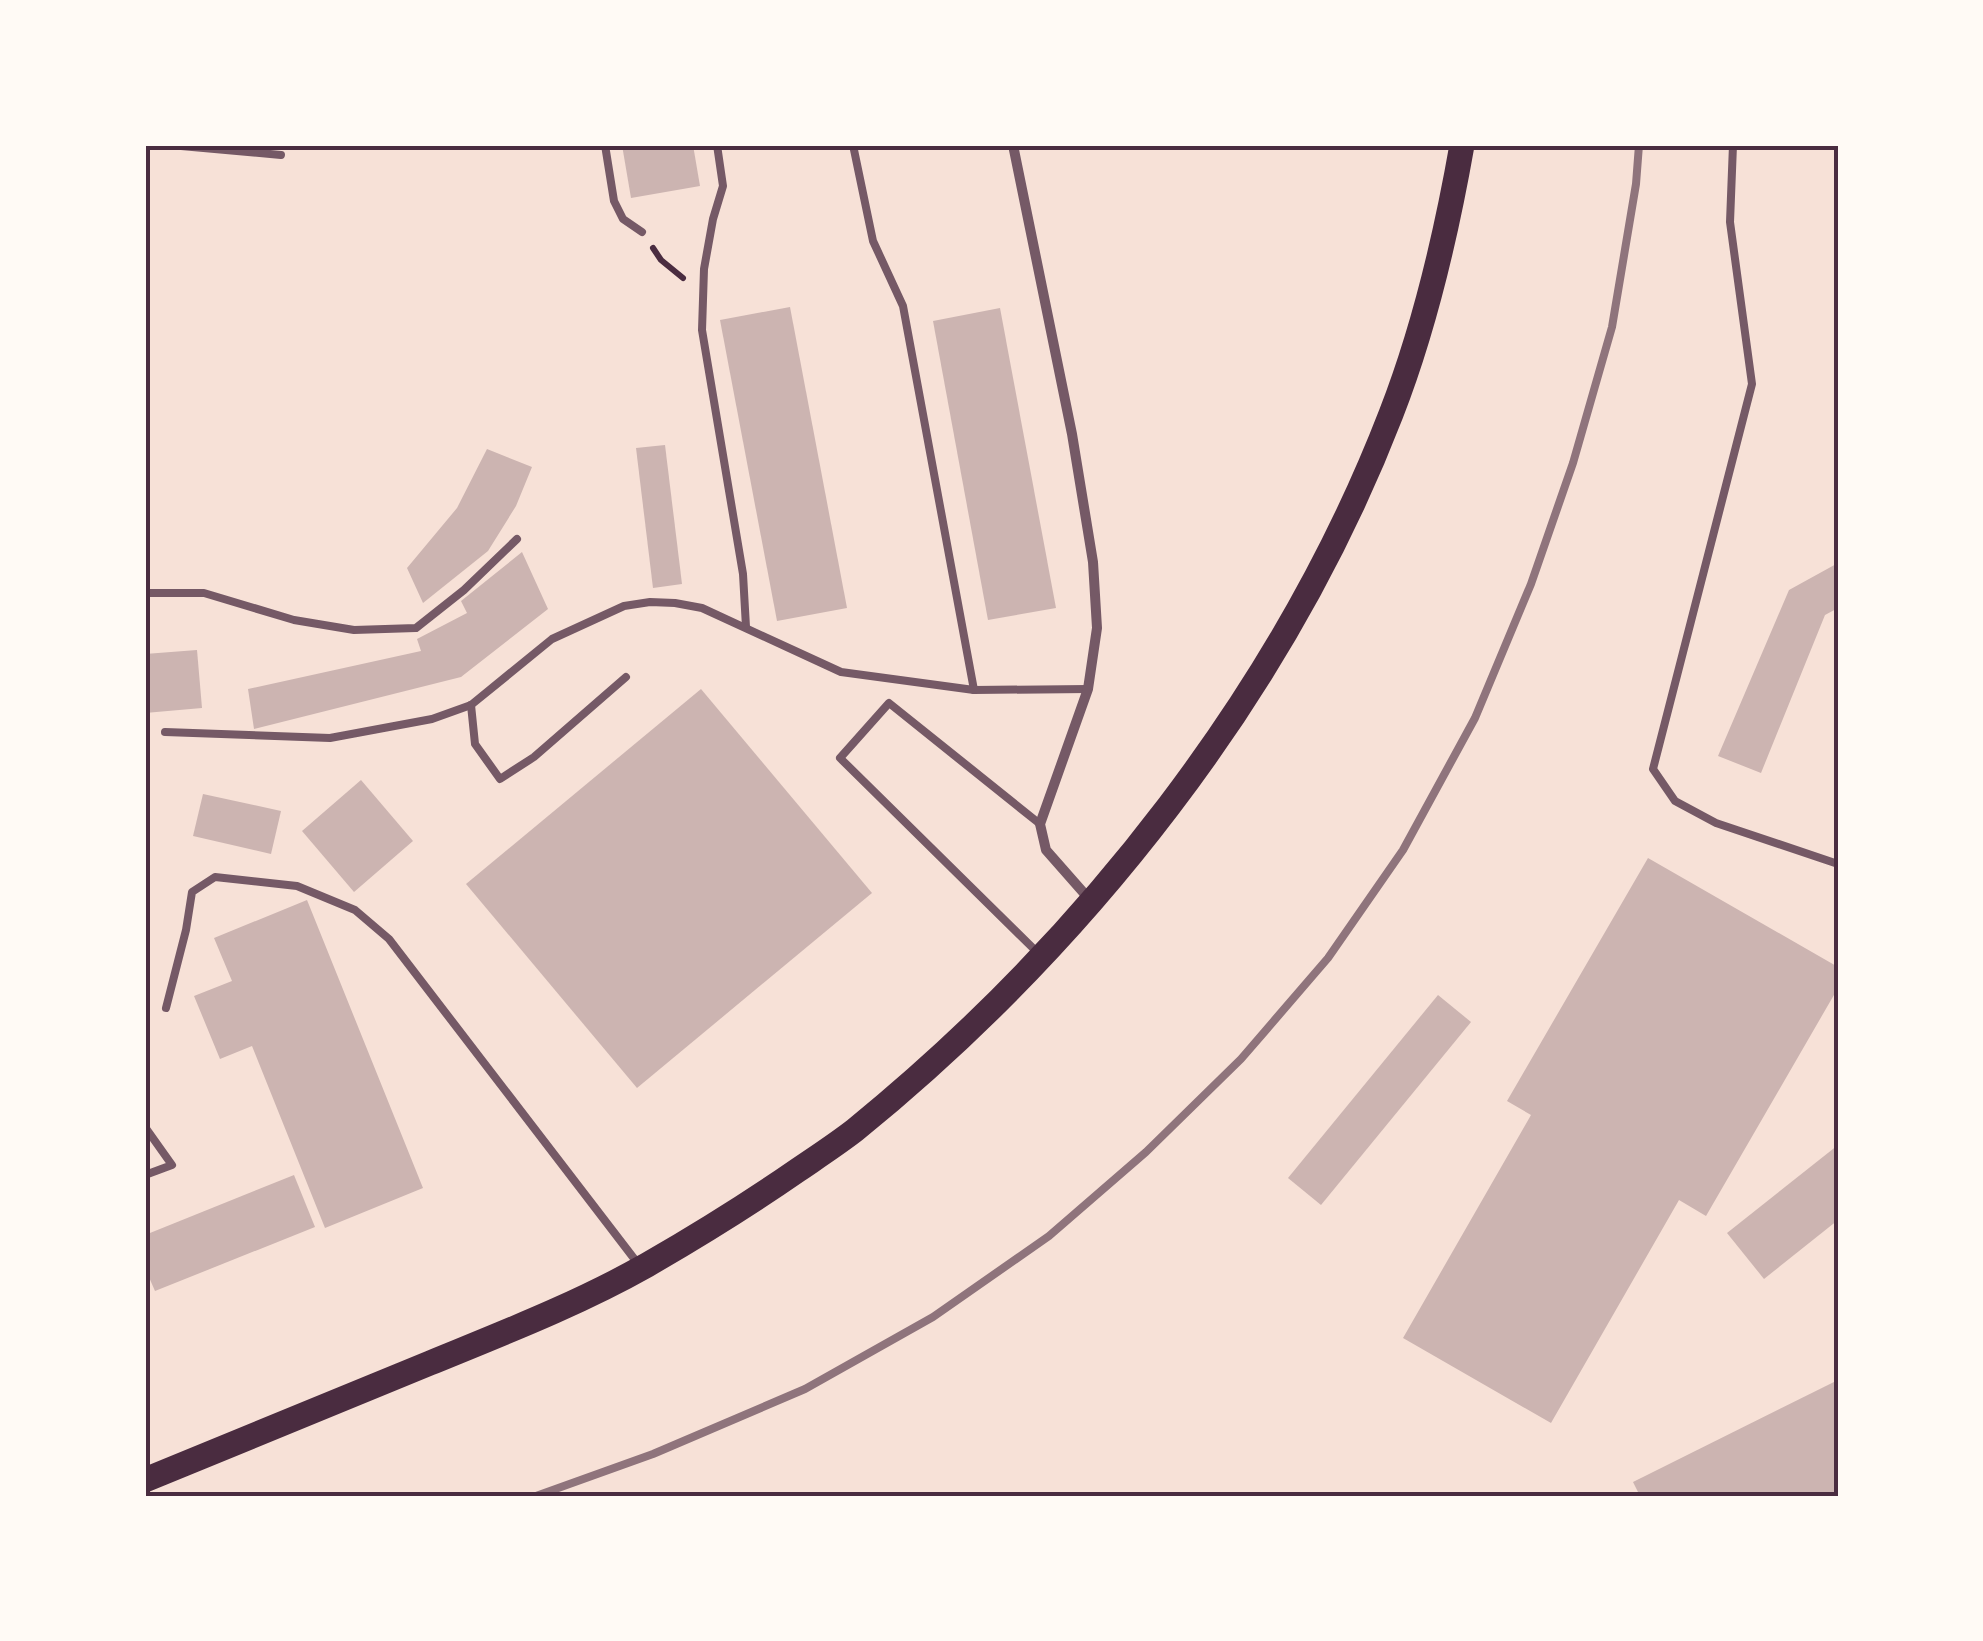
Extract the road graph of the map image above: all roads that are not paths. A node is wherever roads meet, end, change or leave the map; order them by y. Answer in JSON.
{"nodes":[{"id":1,"x":170,"y":145,"type":"edge"},
{"id":2,"x":604,"y":145,"type":"edge"},
{"id":3,"x":716,"y":145,"type":"edge"},
{"id":4,"x":853,"y":145,"type":"edge"},
{"id":5,"x":1013,"y":145,"type":"edge"},
{"id":6,"x":1462,"y":145,"type":"edge"},
{"id":7,"x":1733,"y":145,"type":"edge"},
{"id":8,"x":281,"y":155,"type":"dead end"},
{"id":9,"x":642,"y":232,"type":"dead end"},
{"id":10,"x":517,"y":539,"type":"dead end"},
{"id":11,"x":145,"y":593,"type":"edge"},
{"id":12,"x":746,"y":627,"type":"junction"},
{"id":13,"x":626,"y":677,"type":"dead end"},
{"id":14,"x":1088,"y":689,"type":"junction"},
{"id":15,"x":974,"y":690,"type":"junction"},
{"id":16,"x":471,"y":705,"type":"junction"},
{"id":17,"x":165,"y":732,"type":"dead end"},
{"id":18,"x":1040,"y":824,"type":"junction"},
{"id":19,"x":1838,"y":864,"type":"edge"},
{"id":20,"x":1091,"y":901,"type":"junction"},
{"id":21,"x":1041,"y":956,"type":"junction"},
{"id":22,"x":166,"y":1008,"type":"dead end"},
{"id":23,"x":145,"y":1127,"type":"edge"},
{"id":24,"x":145,"y":1175,"type":"edge"},
{"id":25,"x":642,"y":1268,"type":"junction"},
{"id":26,"x":145,"y":1480,"type":"edge"}],
"edges":[{"from":1,"to":8,"type":"lane"},
{"from":2,"to":9,"type":"lane"},
{"from":3,"to":12,"type":"lane"},
{"from":4,"to":15,"type":"lane"},
{"from":5,"to":14,"type":"street"},
{"from":6,"to":20,"type":"main road"},
{"from":7,"to":19,"type":"lane"},
{"from":10,"to":11,"type":"lane"},
{"from":12,"to":15,"type":"lane"},
{"from":12,"to":16,"type":"lane"},
{"from":13,"to":16,"type":"lane"},
{"from":14,"to":15,"type":"lane"},
{"from":14,"to":18,"type":"street"},
{"from":16,"to":17,"type":"lane"},
{"from":18,"to":20,"type":"street"},
{"from":18,"to":21,"type":"lane"},
{"from":20,"to":21,"type":"main road"},
{"from":21,"to":25,"type":"main road"},
{"from":22,"to":25,"type":"lane"},
{"from":23,"to":24,"type":"lane"},
{"from":25,"to":26,"type":"main road"}]}
